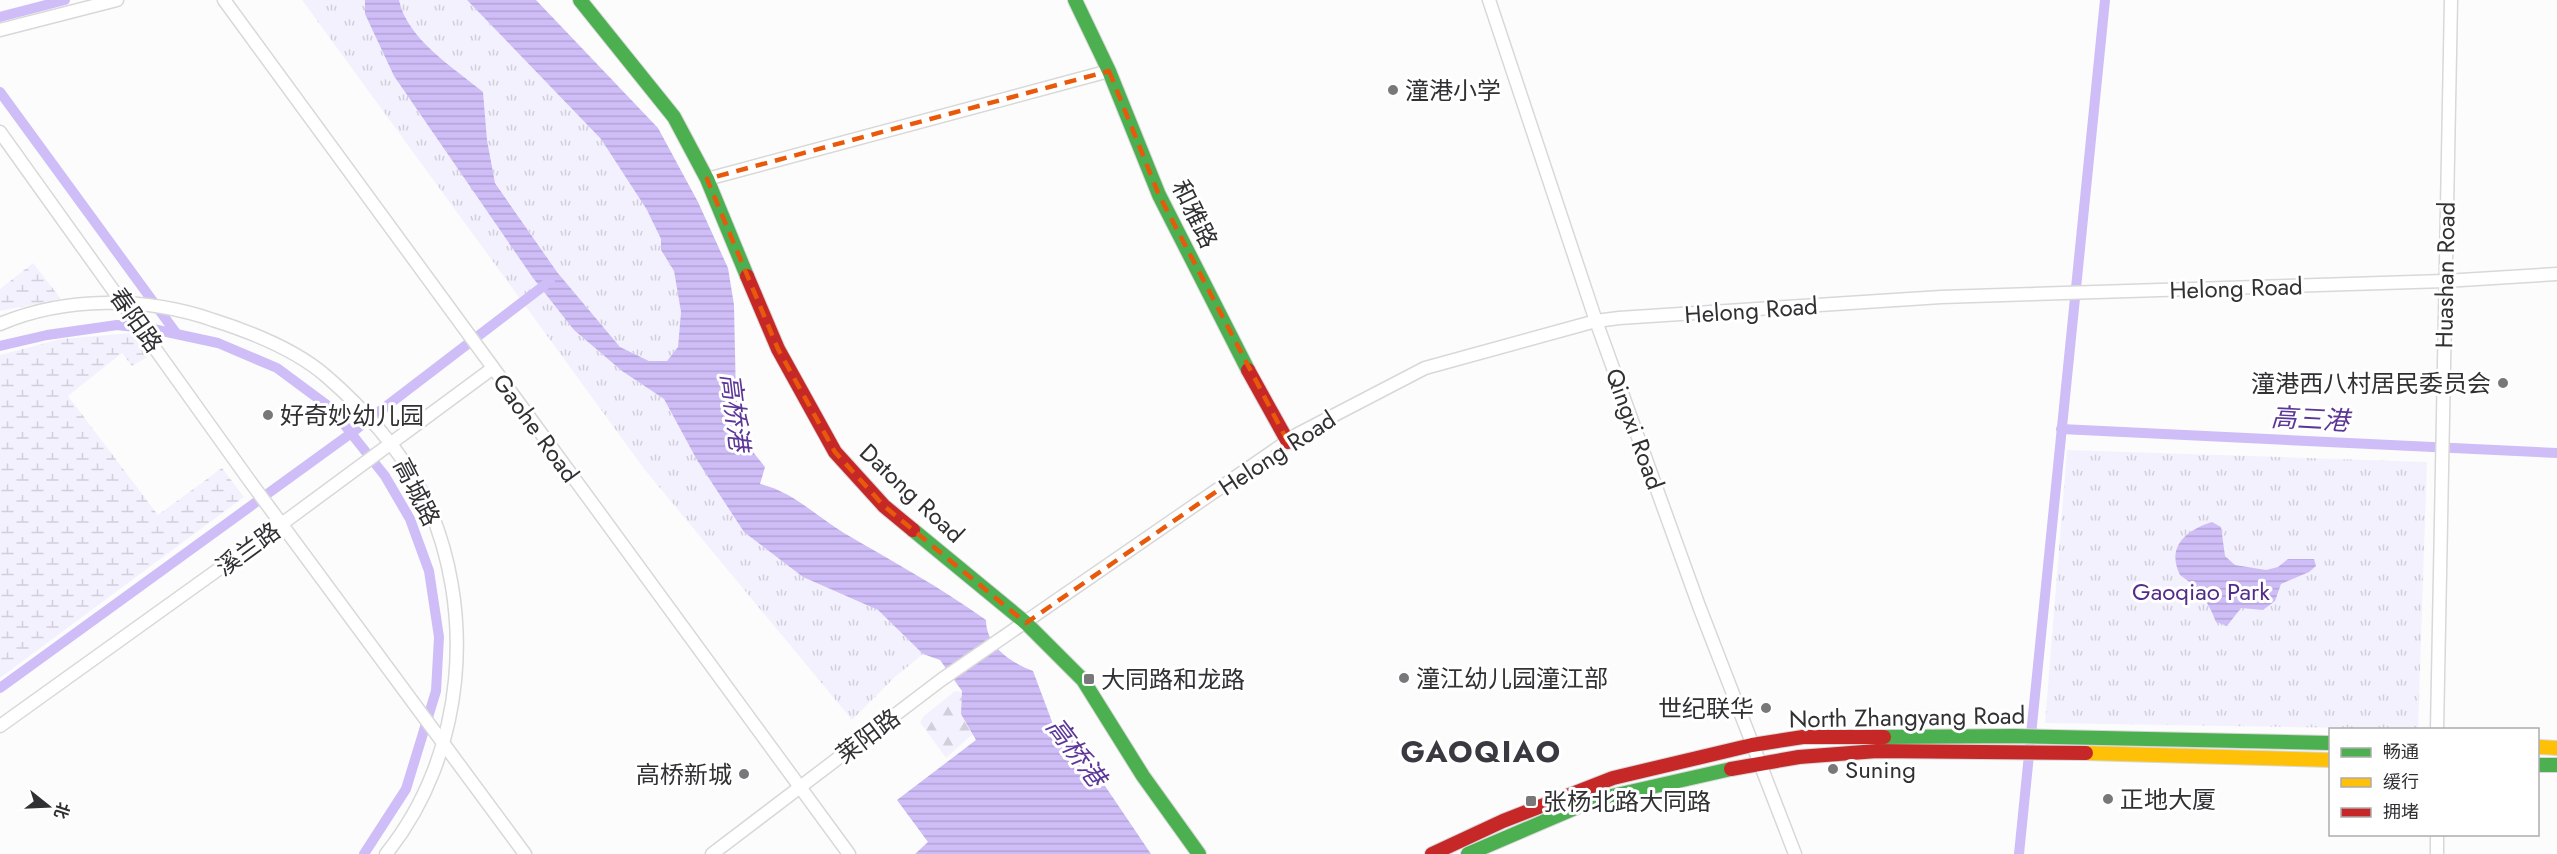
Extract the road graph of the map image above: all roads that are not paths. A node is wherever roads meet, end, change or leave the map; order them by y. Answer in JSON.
{"nodes":[{"id":1,"x":117,"y":0,"type":"edge"},
{"id":2,"x":224,"y":0,"type":"edge"},
{"id":3,"x":580,"y":0,"type":"edge"},
{"id":4,"x":1075,"y":0,"type":"edge"},
{"id":5,"x":1489,"y":0,"type":"edge"},
{"id":6,"x":2451,"y":0,"type":"edge"},
{"id":7,"x":0,"y":30,"type":"edge"},
{"id":8,"x":1109,"y":70,"type":"junction"},
{"id":9,"x":0,"y":132,"type":"edge"},
{"id":10,"x":707,"y":179,"type":"junction"},
{"id":11,"x":2557,"y":274,"type":"edge"},
{"id":12,"x":2445,"y":281,"type":"junction"},
{"id":13,"x":124,"y":302,"type":"junction"},
{"id":14,"x":1596,"y":321,"type":"junction"},
{"id":15,"x":0,"y":324,"type":"edge"},
{"id":16,"x":493,"y":368,"type":"junction"},
{"id":17,"x":1287,"y":442,"type":"junction"},
{"id":18,"x":391,"y":443,"type":"junction"},
{"id":19,"x":283,"y":523,"type":"junction"},
{"id":20,"x":1026,"y":623,"type":"junction"},
{"id":21,"x":0,"y":726,"type":"edge"},
{"id":22,"x":2438,"y":728,"type":"edge"},
{"id":23,"x":443,"y":742,"type":"junction"},
{"id":24,"x":2329,"y":743,"type":"edge"},
{"id":25,"x":1752,"y":745,"type":"junction"},
{"id":26,"x":2539,"y":747,"type":"edge"},
{"id":27,"x":2557,"y":748,"type":"edge"},
{"id":28,"x":2329,"y":760,"type":"edge"},
{"id":29,"x":1759,"y":765,"type":"junction"},
{"id":30,"x":2539,"y":765,"type":"edge"},
{"id":31,"x":2557,"y":765,"type":"edge"},
{"id":32,"x":799,"y":789,"type":"junction"},
{"id":33,"x":2437,"y":836,"type":"edge"},
{"id":34,"x":386,"y":854,"type":"edge"},
{"id":35,"x":525,"y":854,"type":"edge"},
{"id":36,"x":712,"y":854,"type":"edge"},
{"id":37,"x":849,"y":854,"type":"edge"},
{"id":38,"x":1199,"y":854,"type":"edge"},
{"id":39,"x":1432,"y":854,"type":"edge"},
{"id":40,"x":1468,"y":854,"type":"edge"},
{"id":41,"x":1795,"y":854,"type":"edge"},
{"id":42,"x":2437,"y":854,"type":"edge"}],
"edges":[{"from":1,"to":7,"type":"street"},
{"from":2,"to":16,"type":"street","name":"Gaohe Road"},
{"from":3,"to":10,"type":"main road","name":"Datong Road"},
{"from":4,"to":8,"type":"main road","name":"和雅路"},
{"from":5,"to":14,"type":"street","name":"Qingxi Road"},
{"from":6,"to":12,"type":"street","name":"Huashan Road"},
{"from":8,"to":10,"type":"street"},
{"from":8,"to":17,"type":"main road","name":"和雅路"},
{"from":9,"to":13,"type":"street","name":"春阳路"},
{"from":10,"to":20,"type":"main road","name":"Datong Road"},
{"from":11,"to":12,"type":"street","name":"Helong Road"},
{"from":12,"to":14,"type":"street","name":"Helong Road"},
{"from":12,"to":22,"type":"street","name":"Huashan Road"},
{"from":13,"to":15,"type":"street","name":"高城路"},
{"from":13,"to":18,"type":"street","name":"高城路"},
{"from":13,"to":19,"type":"street","name":"春阳路"},
{"from":14,"to":17,"type":"street","name":"Helong Road"},
{"from":14,"to":25,"type":"street","name":"Qingxi Road"},
{"from":16,"to":18,"type":"street","name":"溪兰路"},
{"from":16,"to":32,"type":"street","name":"Gaohe Road"},
{"from":17,"to":20,"type":"street","name":"Helong Road"},
{"from":18,"to":19,"type":"street","name":"溪兰路"},
{"from":18,"to":23,"type":"street","name":"高城路"},
{"from":19,"to":21,"type":"street","name":"溪兰路"},
{"from":19,"to":23,"type":"street","name":"春阳路"},
{"from":20,"to":32,"type":"street","name":"莱阳路"},
{"from":20,"to":38,"type":"main road","name":"Datong Road"},
{"from":23,"to":34,"type":"street","name":"高城路"},
{"from":23,"to":35,"type":"street","name":"春阳路"},
{"from":24,"to":25,"type":"main road","name":"North Zhangyang Road"},
{"from":25,"to":29,"type":"street","name":"Qingxi Road"},
{"from":25,"to":39,"type":"main road","name":"North Zhangyang Road"},
{"from":26,"to":27,"type":"main road"},
{"from":28,"to":29,"type":"main road","name":"North Zhangyang Road"},
{"from":29,"to":40,"type":"main road","name":"North Zhangyang Road"},
{"from":29,"to":41,"type":"street","name":"Qingxi Road"},
{"from":30,"to":31,"type":"main road"},
{"from":32,"to":36,"type":"street","name":"莱阳路"},
{"from":32,"to":37,"type":"street","name":"Gaohe Road"},
{"from":33,"to":42,"type":"street"}]}
